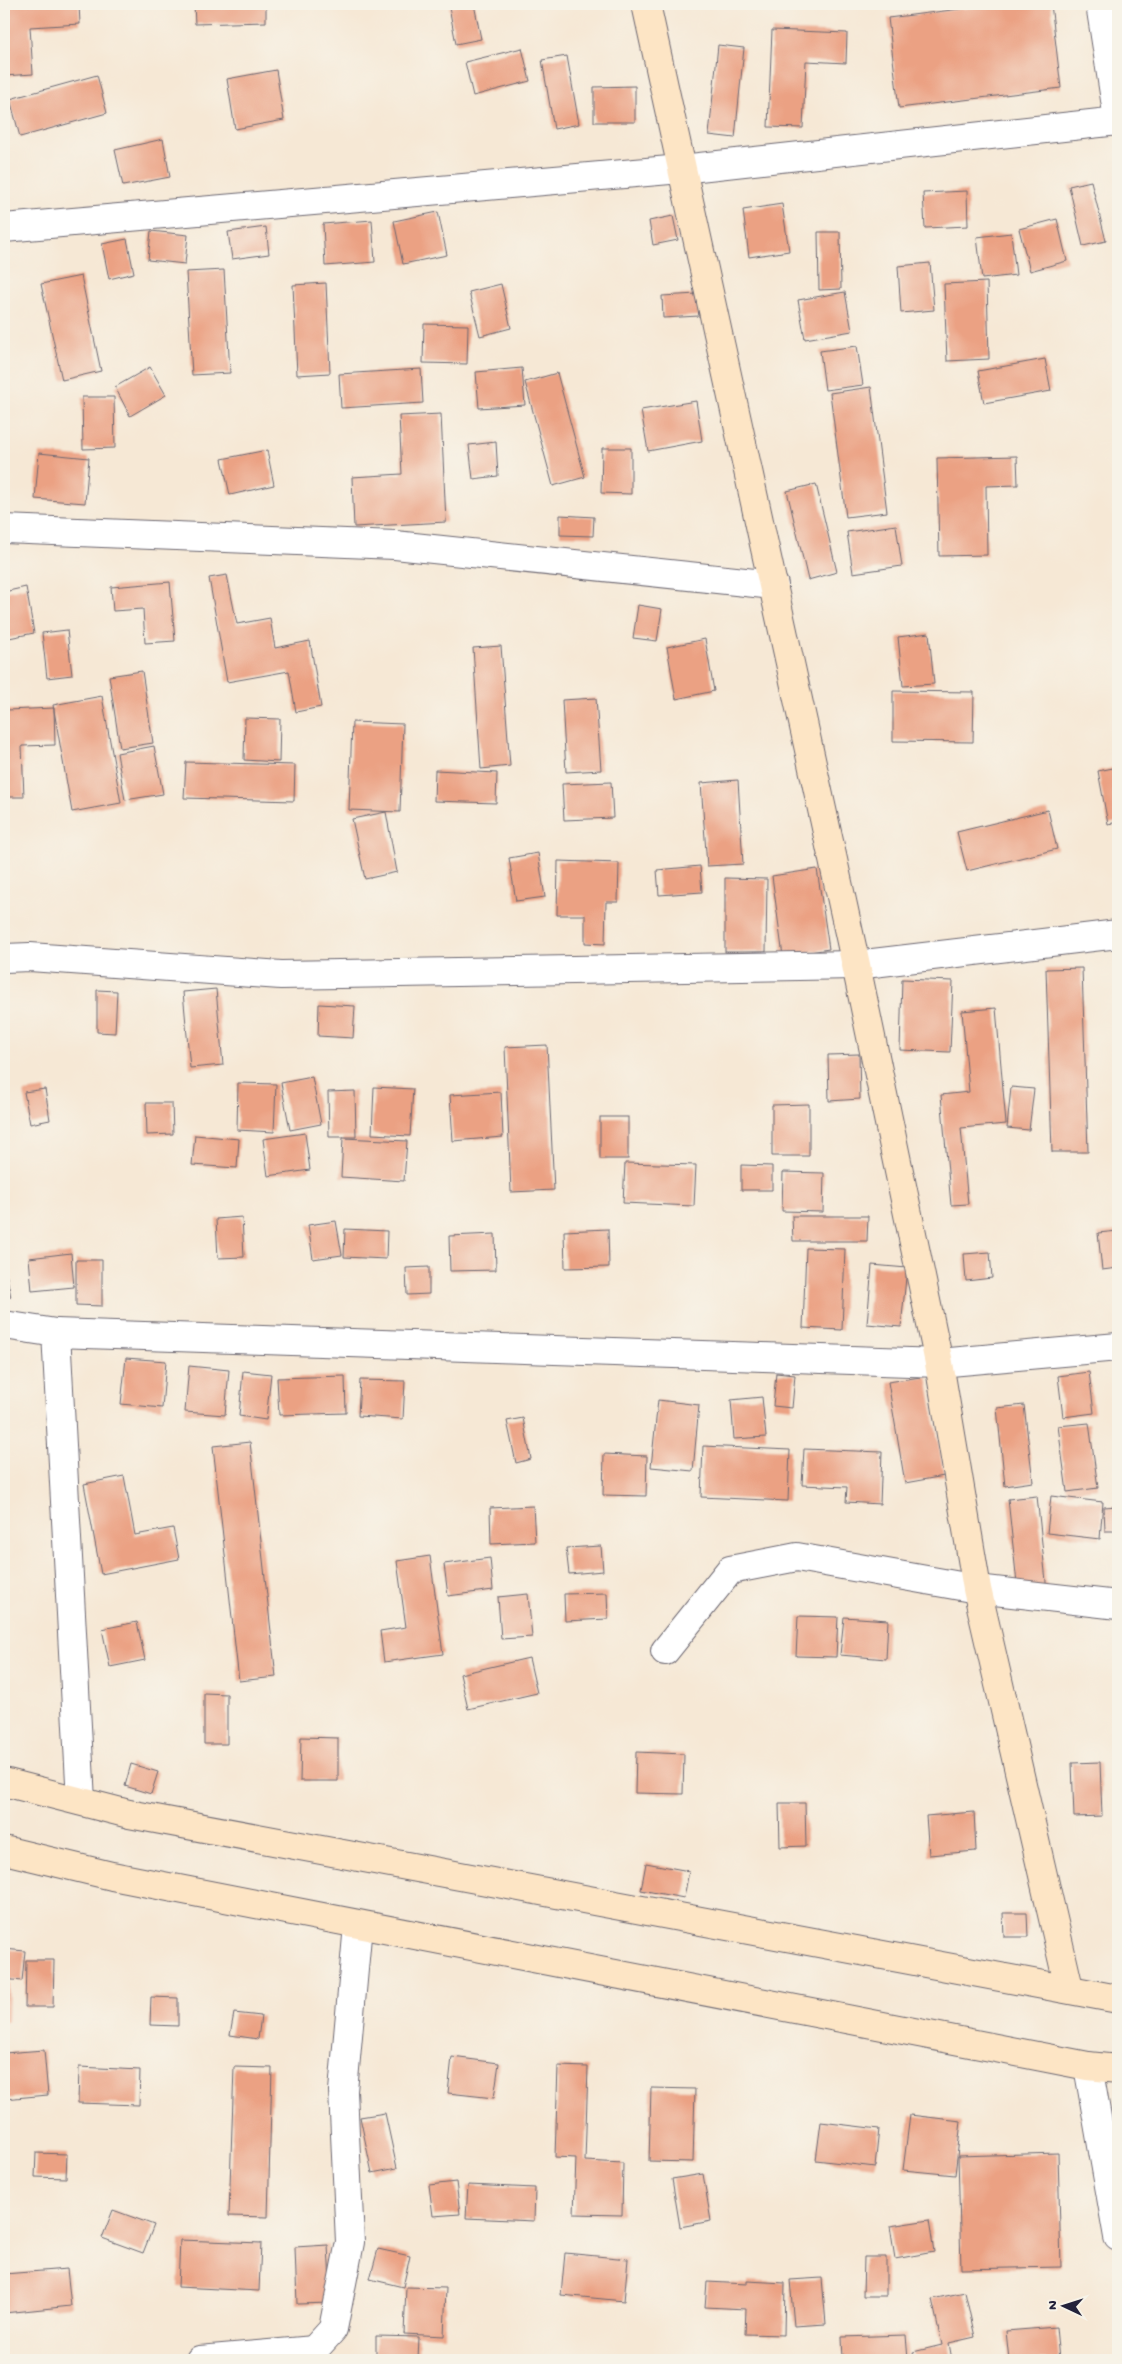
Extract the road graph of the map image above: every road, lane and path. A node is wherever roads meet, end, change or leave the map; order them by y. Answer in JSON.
{"nodes":[{"id":1,"x":646,"y":4,"type":"edge"},
{"id":2,"x":1100,"y":4,"type":"edge"},
{"id":3,"x":1118,"y":120,"type":"edge"},
{"id":4,"x":681,"y":169,"type":"junction"},
{"id":5,"x":4,"y":228,"type":"edge"},
{"id":6,"x":4,"y":529,"type":"edge"},
{"id":7,"x":774,"y":585,"type":"junction"},
{"id":8,"x":1118,"y":934,"type":"edge"},
{"id":9,"x":4,"y":958,"type":"edge"},
{"id":10,"x":856,"y":965,"type":"junction"},
{"id":11,"x":4,"y":1325,"type":"edge"},
{"id":12,"x":56,"y":1333,"type":"junction"},
{"id":13,"x":1118,"y":1347,"type":"edge"},
{"id":14,"x":939,"y":1363,"type":"junction"},
{"id":15,"x":977,"y":1589,"type":"junction"},
{"id":16,"x":1118,"y":1605,"type":"edge"},
{"id":17,"x":665,"y":1651,"type":"dead end"},
{"id":18,"x":4,"y":1782,"type":"edge"},
{"id":19,"x":82,"y":1801,"type":"junction"},
{"id":20,"x":4,"y":1850,"type":"edge"},
{"id":21,"x":358,"y":1924,"type":"junction"},
{"id":22,"x":1069,"y":1988,"type":"junction"},
{"id":23,"x":1118,"y":1999,"type":"edge"},
{"id":24,"x":1088,"y":2066,"type":"junction"},
{"id":25,"x":1118,"y":2069,"type":"edge"},
{"id":26,"x":1118,"y":2236,"type":"edge"},
{"id":27,"x":314,"y":2355,"type":"edge"},
{"id":28,"x":200,"y":2360,"type":"edge"}],
"edges":[{"from":1,"to":4,"type":"main road"},
{"from":2,"to":3,"type":"street"},
{"from":3,"to":4,"type":"street"},
{"from":4,"to":5,"type":"street"},
{"from":4,"to":7,"type":"main road"},
{"from":6,"to":7,"type":"street"},
{"from":7,"to":10,"type":"main road"},
{"from":8,"to":10,"type":"street"},
{"from":9,"to":10,"type":"street"},
{"from":10,"to":14,"type":"main road"},
{"from":11,"to":12,"type":"street"},
{"from":12,"to":14,"type":"street"},
{"from":12,"to":19,"type":"street"},
{"from":13,"to":14,"type":"street"},
{"from":14,"to":15,"type":"main road"},
{"from":15,"to":16,"type":"street"},
{"from":15,"to":17,"type":"street"},
{"from":15,"to":22,"type":"main road"},
{"from":18,"to":19,"type":"main road"},
{"from":19,"to":22,"type":"main road"},
{"from":20,"to":21,"type":"main road"},
{"from":21,"to":24,"type":"main road"},
{"from":21,"to":27,"type":"street"},
{"from":22,"to":23,"type":"main road"},
{"from":24,"to":25,"type":"main road"},
{"from":24,"to":26,"type":"street"},
{"from":27,"to":28,"type":"street"}]}
